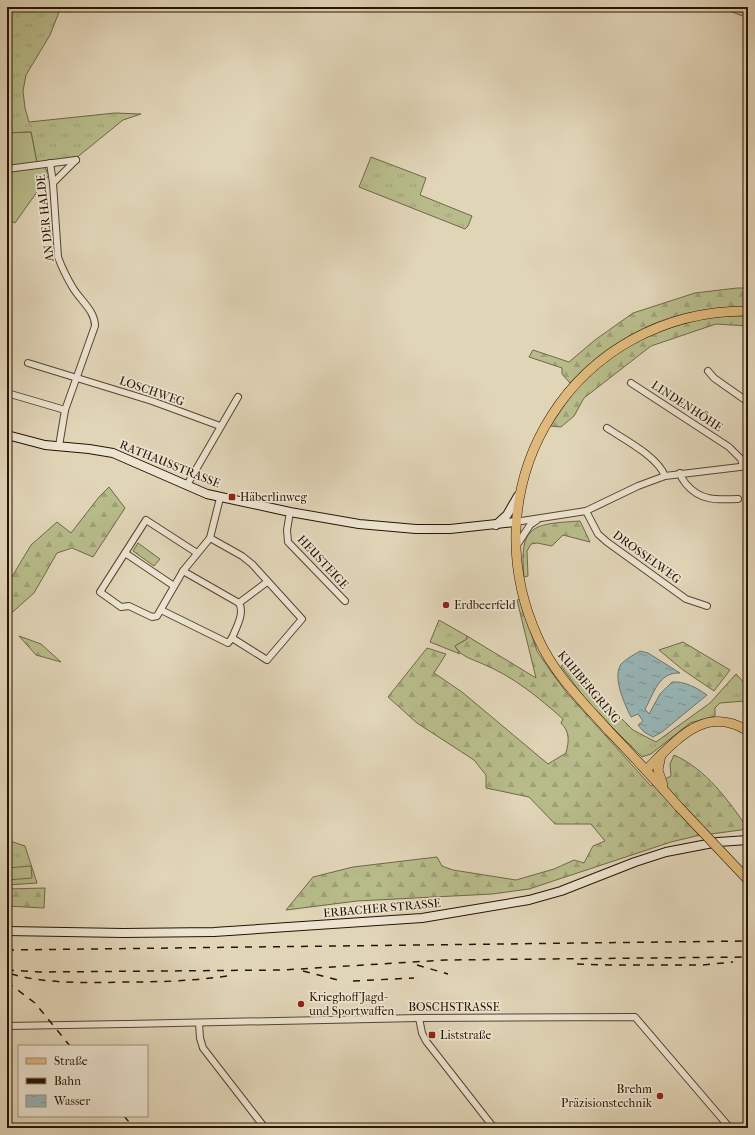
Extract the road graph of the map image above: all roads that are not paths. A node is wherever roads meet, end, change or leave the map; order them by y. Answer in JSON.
{"nodes":[{"id":1,"x":50,"y":163,"type":"junction"},
{"id":2,"x":7,"y":169,"type":"edge"},
{"id":3,"x":53,"y":183,"type":"junction"},
{"id":4,"x":748,"y":311,"type":"edge"},
{"id":5,"x":28,"y":364,"type":"dead end"},
{"id":6,"x":708,"y":371,"type":"dead end"},
{"id":7,"x":76,"y":378,"type":"junction"},
{"id":8,"x":632,"y":383,"type":"dead end"},
{"id":9,"x":7,"y":393,"type":"edge"},
{"id":10,"x":238,"y":397,"type":"dead end"},
{"id":11,"x":748,"y":402,"type":"edge"},
{"id":12,"x":66,"y":410,"type":"junction"},
{"id":13,"x":220,"y":426,"type":"junction"},
{"id":14,"x":607,"y":428,"type":"dead end"},
{"id":15,"x":7,"y":435,"type":"edge"},
{"id":16,"x":59,"y":446,"type":"junction"},
{"id":17,"x":745,"y":466,"type":"edge"},
{"id":18,"x":680,"y":473,"type":"junction"},
{"id":19,"x":665,"y":476,"type":"junction"},
{"id":20,"x":187,"y":485,"type":"junction"},
{"id":21,"x":518,"y":496,"type":"junction"},
{"id":22,"x":220,"y":498,"type":"junction"},
{"id":23,"x":738,"y":499,"type":"dead end"},
{"id":24,"x":586,"y":511,"type":"junction"},
{"id":25,"x":290,"y":512,"type":"junction"},
{"id":26,"x":537,"y":519,"type":"junction"},
{"id":27,"x":515,"y":522,"type":"junction"},
{"id":28,"x":496,"y":525,"type":"junction"},
{"id":29,"x":210,"y":538,"type":"junction"},
{"id":30,"x":125,"y":553,"type":"junction"},
{"id":31,"x":197,"y":553,"type":"junction"},
{"id":32,"x":515,"y":553,"type":"junction"},
{"id":33,"x":183,"y":571,"type":"junction"},
{"id":34,"x":267,"y":582,"type":"junction"},
{"id":35,"x":174,"y":586,"type":"junction"},
{"id":36,"x":345,"y":601,"type":"dead end"},
{"id":37,"x":239,"y":603,"type":"junction"},
{"id":38,"x":707,"y":606,"type":"dead end"},
{"id":39,"x":161,"y":610,"type":"junction"},
{"id":40,"x":232,"y":638,"type":"junction"},
{"id":41,"x":748,"y":731,"type":"edge"},
{"id":42,"x":661,"y":755,"type":"junction"},
{"id":43,"x":646,"y":770,"type":"junction"},
{"id":44,"x":667,"y":794,"type":"junction"},
{"id":45,"x":748,"y":840,"type":"edge"},
{"id":46,"x":748,"y":880,"type":"edge"},
{"id":47,"x":7,"y":931,"type":"edge"},
{"id":48,"x":419,"y":1018,"type":"junction"},
{"id":49,"x":199,"y":1023,"type":"junction"},
{"id":50,"x":7,"y":1026,"type":"edge"},
{"id":51,"x":265,"y":1128,"type":"edge"},
{"id":52,"x":494,"y":1128,"type":"edge"},
{"id":53,"x":730,"y":1128,"type":"edge"}],
"edges":[{"from":1,"to":2,"type":"street"},
{"from":1,"to":3,"type":"street","name":"AN DER HALDE"},
{"from":1,"to":3,"type":"street"},
{"from":3,"to":7,"type":"street","name":"AN DER HALDE"},
{"from":4,"to":21,"type":"main road","name":"KUHBERGRING"},
{"from":5,"to":7,"type":"street"},
{"from":6,"to":11,"type":"street"},
{"from":7,"to":12,"type":"street","name":"AN DER HALDE"},
{"from":7,"to":13,"type":"street","name":"LOSCHWEG"},
{"from":8,"to":17,"type":"street","name":"LINDENHÖHE"},
{"from":9,"to":12,"type":"street"},
{"from":10,"to":13,"type":"street"},
{"from":12,"to":16,"type":"street","name":"AN DER HALDE"},
{"from":13,"to":20,"type":"street"},
{"from":14,"to":19,"type":"street"},
{"from":15,"to":16,"type":"main road","name":"RATHAUSSTRASSE"},
{"from":16,"to":20,"type":"main road","name":"RATHAUSSTRASSE"},
{"from":17,"to":18,"type":"street","name":"LINDENHÖHE"},
{"from":18,"to":19,"type":"street","name":"LINDENHÖHE"},
{"from":18,"to":23,"type":"street"},
{"from":19,"to":24,"type":"street","name":"LINDENHÖHE"},
{"from":20,"to":22,"type":"main road","name":"RATHAUSSTRASSE"},
{"from":21,"to":27,"type":"main road","name":"KUHBERGRING"},
{"from":21,"to":28,"type":"main road"},
{"from":22,"to":25,"type":"main road","name":"RATHAUSSTRASSE"},
{"from":22,"to":29,"type":"street"},
{"from":24,"to":26,"type":"street","name":"LINDENHÖHE"},
{"from":24,"to":38,"type":"street","name":"DROSSELWEG"},
{"from":25,"to":28,"type":"main road","name":"RATHAUSSTRASSE"},
{"from":25,"to":36,"type":"street","name":"HEUSTEIGE"},
{"from":26,"to":27,"type":"street","name":"LINDENHÖHE"},
{"from":26,"to":32,"type":"street"},
{"from":27,"to":28,"type":"main road","name":"RATHAUSSTRASSE"},
{"from":27,"to":32,"type":"main road","name":"KUHBERGRING"},
{"from":29,"to":31,"type":"street"},
{"from":29,"to":34,"type":"street"},
{"from":30,"to":31,"type":"street"},
{"from":30,"to":35,"type":"street"},
{"from":30,"to":39,"type":"street"},
{"from":31,"to":33,"type":"street"},
{"from":32,"to":43,"type":"main road","name":"KUHBERGRING"},
{"from":33,"to":35,"type":"street"},
{"from":33,"to":37,"type":"street"},
{"from":34,"to":37,"type":"street"},
{"from":34,"to":40,"type":"street"},
{"from":35,"to":39,"type":"street"},
{"from":37,"to":40,"type":"street"},
{"from":39,"to":40,"type":"street"},
{"from":41,"to":42,"type":"main road"},
{"from":42,"to":43,"type":"main road"},
{"from":42,"to":44,"type":"main road"},
{"from":43,"to":44,"type":"main road","name":"KUHBERGRING"},
{"from":44,"to":46,"type":"main road","name":"KUHBERGRING","bridge":true},
{"from":45,"to":47,"type":"main road","name":"ERBACHER STRASSE"},
{"from":48,"to":49,"type":"street","name":"BOSCHSTRASSE"},
{"from":48,"to":52,"type":"street"},
{"from":48,"to":53,"type":"street","name":"BOSCHSTRASSE"},
{"from":49,"to":50,"type":"street","name":"BOSCHSTRASSE"},
{"from":49,"to":51,"type":"street"}]}
